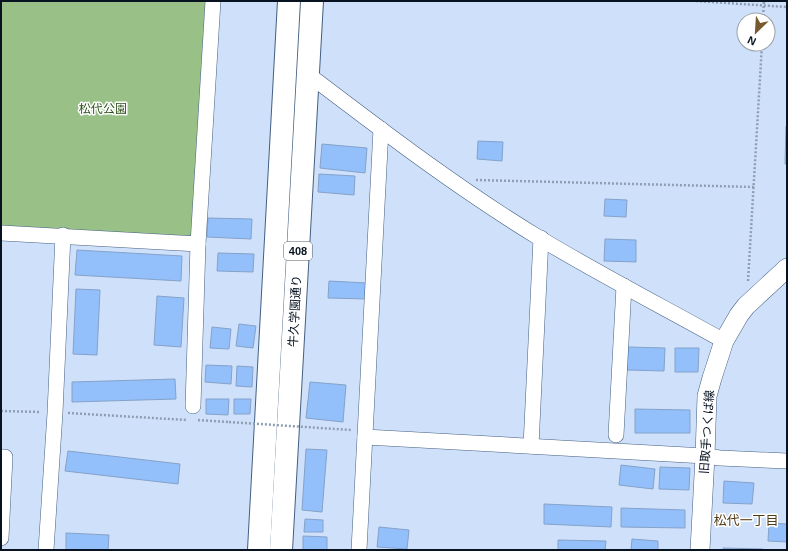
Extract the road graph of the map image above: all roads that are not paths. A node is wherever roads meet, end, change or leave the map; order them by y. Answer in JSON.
{"nodes":[{"id":1,"x":213,"y":1,"type":"edge"},
{"id":2,"x":289,"y":1,"type":"edge"},
{"id":3,"x":312,"y":1,"type":"edge"},
{"id":4,"x":309,"y":75,"type":"junction"},
{"id":5,"x":381,"y":129,"type":"junction"},
{"id":6,"x":1,"y":233,"type":"edge"},
{"id":7,"x":63,"y":235,"type":"junction"},
{"id":8,"x":541,"y":238,"type":"junction"},
{"id":9,"x":198,"y":244,"type":"junction"},
{"id":10,"x":787,"y":268,"type":"edge"},
{"id":11,"x":624,"y":286,"type":"junction"},
{"id":12,"x":724,"y":340,"type":"junction"},
{"id":13,"x":191,"y":413,"type":"road end"},
{"id":14,"x":616,"y":435,"type":"dead end"},
{"id":15,"x":365,"y":437,"type":"junction"},
{"id":16,"x":531,"y":446,"type":"junction"},
{"id":17,"x":705,"y":456,"type":"junction"},
{"id":18,"x":1,"y":457,"type":"edge"},
{"id":19,"x":787,"y":460,"type":"edge"},
{"id":20,"x":1,"y":538,"type":"edge"},
{"id":21,"x":46,"y":550,"type":"edge"},
{"id":22,"x":259,"y":550,"type":"edge"},
{"id":23,"x":281,"y":550,"type":"edge"},
{"id":24,"x":359,"y":550,"type":"edge"},
{"id":25,"x":700,"y":550,"type":"edge"}],
"edges":[{"from":1,"to":9,"type":"street"},
{"from":2,"to":22,"type":"highway","name":"牛久学園通り","number":"408"},
{"from":3,"to":4,"type":"highway","name":"牛久学園通り","number":"408"},
{"from":4,"to":5,"type":"street"},
{"from":4,"to":23,"type":"highway","name":"牛久学園通り","number":"408"},
{"from":5,"to":8,"type":"street"},
{"from":5,"to":15,"type":"street"},
{"from":6,"to":7,"type":"street"},
{"from":7,"to":9,"type":"street"},
{"from":7,"to":21,"type":"street"},
{"from":8,"to":11,"type":"street"},
{"from":8,"to":16,"type":"street"},
{"from":9,"to":13,"type":"street"},
{"from":10,"to":12,"type":"street","name":"旧取手つくば線"},
{"from":11,"to":12,"type":"street"},
{"from":11,"to":14,"type":"street"},
{"from":12,"to":17,"type":"street","name":"旧取手つくば線"},
{"from":15,"to":16,"type":"street"},
{"from":15,"to":24,"type":"street"},
{"from":16,"to":17,"type":"street"},
{"from":17,"to":19,"type":"street"},
{"from":17,"to":25,"type":"street","name":"旧取手つくば線"},
{"from":18,"to":20,"type":"street"}]}
